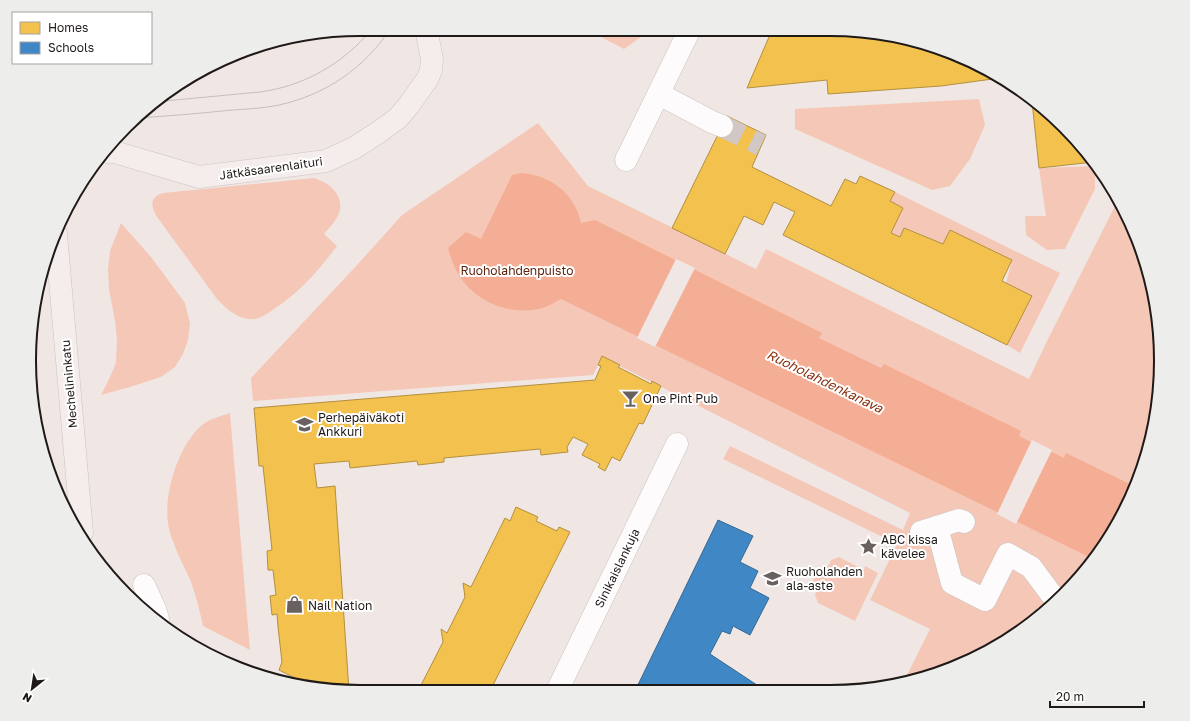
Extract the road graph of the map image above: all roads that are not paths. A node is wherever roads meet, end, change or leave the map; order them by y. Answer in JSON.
{"nodes":[{"id":1,"x":427,"y":36,"type":"edge"},
{"id":2,"x":687,"y":36,"type":"edge"},
{"id":3,"x":658,"y":94,"type":"junction"},
{"id":4,"x":722,"y":126,"type":"tunnel mouth"},
{"id":5,"x":113,"y":152,"type":"edge"},
{"id":6,"x":626,"y":160,"type":"dead end"},
{"id":7,"x":57,"y":246,"type":"edge"},
{"id":8,"x":677,"y":444,"type":"dead end"},
{"id":9,"x":964,"y":522,"type":"dead end"},
{"id":10,"x":81,"y":527,"type":"edge"},
{"id":11,"x":144,"y":585,"type":"dead end"},
{"id":12,"x":1053,"y":596,"type":"edge"},
{"id":13,"x":156,"y":612,"type":"edge"},
{"id":14,"x":560,"y":685,"type":"edge"}],
"edges":[{"from":1,"to":5,"type":"main road","name":"Jätkäsaarenlaituri"},
{"from":2,"to":3,"type":"street"},
{"from":3,"to":4,"type":"street"},
{"from":3,"to":6,"type":"street"},
{"from":7,"to":10,"type":"main road","name":"Mechelininkatu"},
{"from":8,"to":14,"type":"street","name":"Sinikaislankuja"},
{"from":9,"to":12,"type":"street"},
{"from":11,"to":13,"type":"street"}]}
